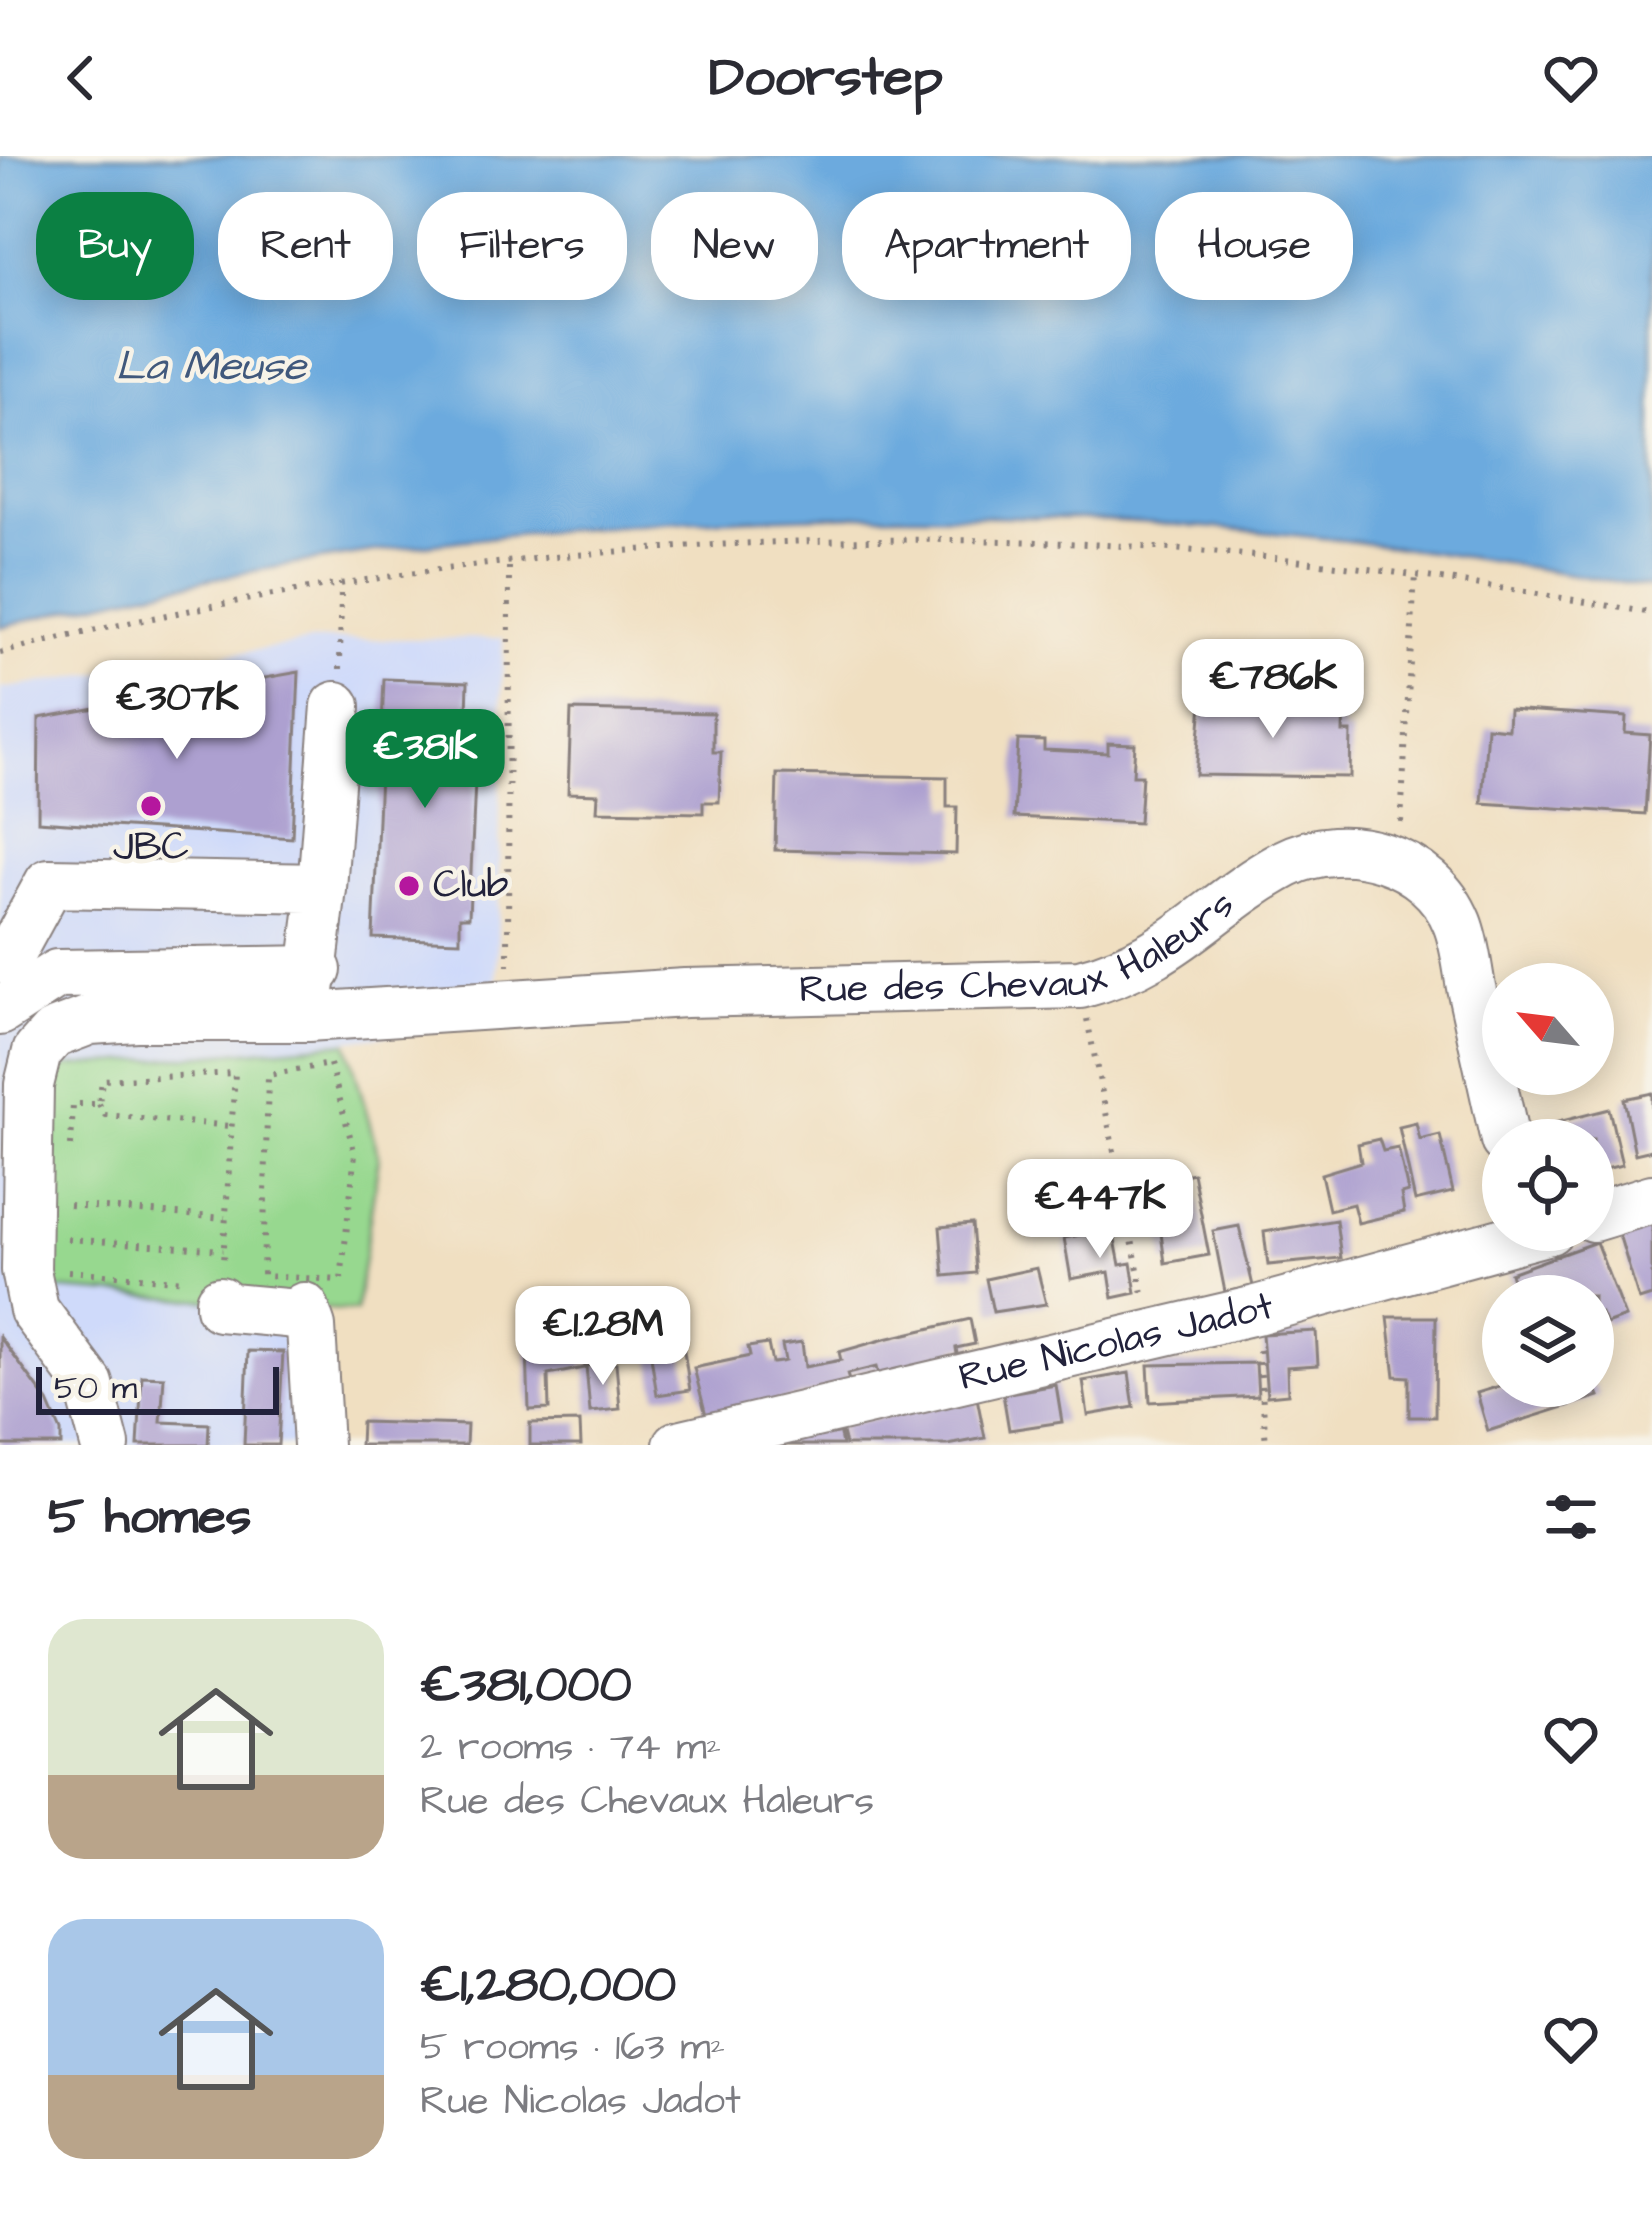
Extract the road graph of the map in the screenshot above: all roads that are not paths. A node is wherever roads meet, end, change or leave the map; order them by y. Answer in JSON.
{"nodes":[{"id":1,"x":339,"y":685,"type":"road end"},
{"id":2,"x":322,"y":888,"type":"junction"},
{"id":3,"x":4,"y":958,"type":"edge"},
{"id":4,"x":312,"y":994,"type":"junction"},
{"id":5,"x":0,"y":1011,"type":"edge"},
{"id":6,"x":1500,"y":1119,"type":"edge"},
{"id":7,"x":1652,"y":1199,"type":"edge"},
{"id":8,"x":1614,"y":1211,"type":"edge"},
{"id":9,"x":1482,"y":1247,"type":"edge"},
{"id":10,"x":220,"y":1293,"type":"road end"},
{"id":11,"x":105,"y":1445,"type":"edge"},
{"id":12,"x":318,"y":1445,"type":"edge"},
{"id":13,"x":678,"y":1445,"type":"edge"}],
"edges":[{"from":1,"to":2,"type":"street"},
{"from":2,"to":3,"type":"street"},
{"from":2,"to":4,"type":"street"},
{"from":3,"to":5,"type":"street"},
{"from":4,"to":5,"type":"street"},
{"from":4,"to":6,"type":"street","name":"Rue des Chevaux Haleurs"},
{"from":4,"to":11,"type":"street"},
{"from":7,"to":8,"type":"street"},
{"from":9,"to":13,"type":"street","name":"Rue Nicolas Jadot"},
{"from":10,"to":12,"type":"street"}]}
